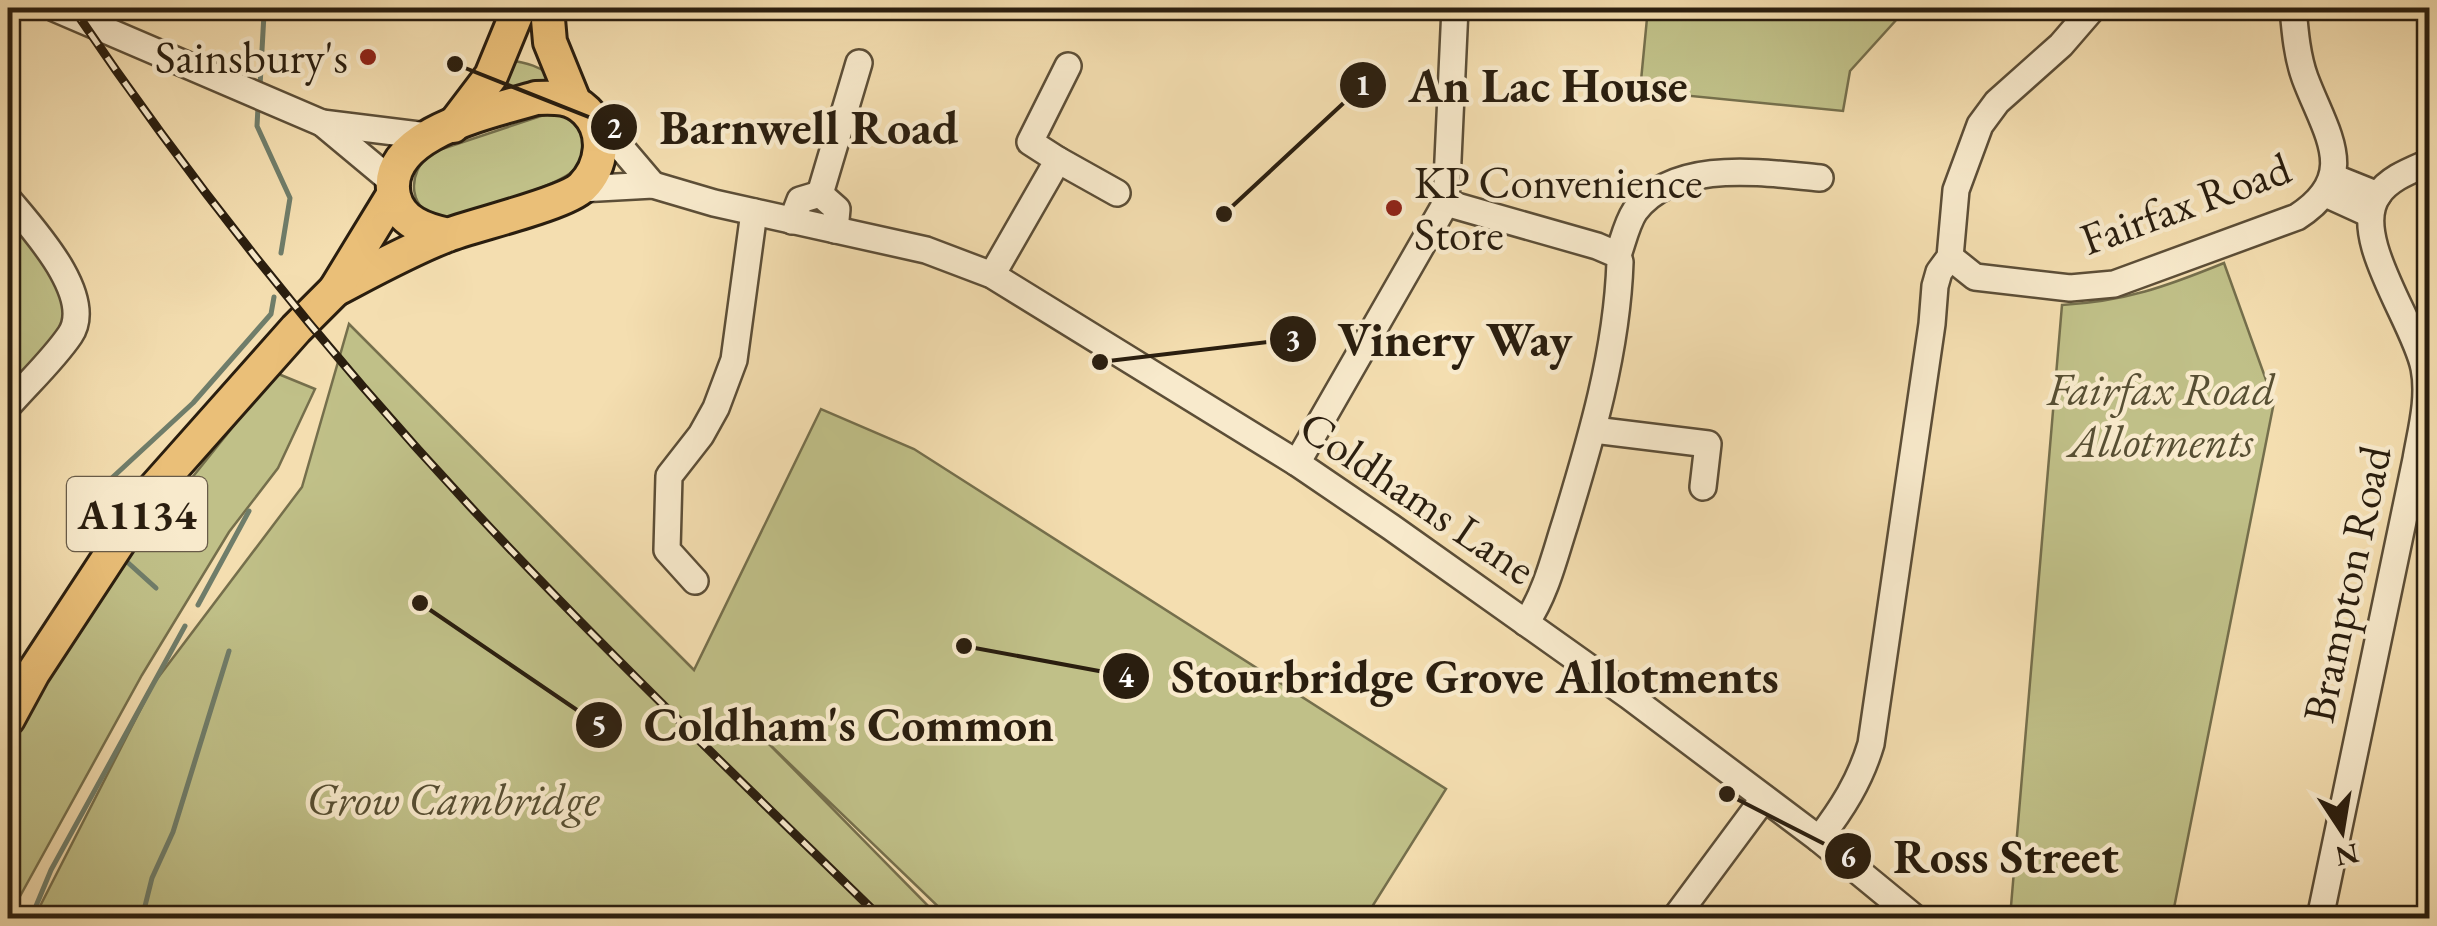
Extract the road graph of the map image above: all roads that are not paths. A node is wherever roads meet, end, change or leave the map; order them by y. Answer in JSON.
{"nodes":[{"id":1,"x":54,"y":8,"type":"edge"},
{"id":2,"x":519,"y":8,"type":"edge"},
{"id":3,"x":547,"y":8,"type":"edge"},
{"id":4,"x":1455,"y":8,"type":"edge"},
{"id":5,"x":2093,"y":8,"type":"edge"},
{"id":6,"x":2293,"y":8,"type":"edge"},
{"id":7,"x":860,"y":63,"type":"dead end"},
{"id":8,"x":1068,"y":66,"type":"dead end"},
{"id":9,"x":574,"y":100,"type":"junction"},
{"id":10,"x":322,"y":124,"type":"junction"},
{"id":11,"x":598,"y":127,"type":"junction"},
{"id":12,"x":440,"y":131,"type":"junction"},
{"id":13,"x":1058,"y":160,"type":"junction"},
{"id":14,"x":2430,"y":162,"type":"edge"},
{"id":15,"x":1820,"y":178,"type":"dead end"},
{"id":16,"x":653,"y":185,"type":"junction"},
{"id":17,"x":2329,"y":186,"type":"junction"},
{"id":18,"x":394,"y":189,"type":"junction"},
{"id":19,"x":580,"y":190,"type":"junction"},
{"id":20,"x":1117,"y":193,"type":"dead end"},
{"id":21,"x":820,"y":194,"type":"junction"},
{"id":22,"x":8,"y":199,"type":"edge"},
{"id":23,"x":1446,"y":204,"type":"junction"},
{"id":24,"x":2374,"y":205,"type":"junction"},
{"id":25,"x":754,"y":212,"type":"junction"},
{"id":26,"x":792,"y":221,"type":"junction"},
{"id":27,"x":835,"y":230,"type":"junction"},
{"id":28,"x":448,"y":235,"type":"junction"},
{"id":29,"x":1618,"y":255,"type":"junction"},
{"id":30,"x":1950,"y":257,"type":"junction"},
{"id":31,"x":992,"y":275,"type":"junction"},
{"id":32,"x":1974,"y":277,"type":"junction"},
{"id":33,"x":335,"y":290,"type":"junction"},
{"id":34,"x":1932,"y":324,"type":"junction"},
{"id":35,"x":8,"y":406,"type":"edge"},
{"id":36,"x":1594,"y":430,"type":"junction"},
{"id":37,"x":1297,"y":463,"type":"junction"},
{"id":38,"x":1703,"y":487,"type":"dead end"},
{"id":39,"x":695,"y":581,"type":"dead end"},
{"id":40,"x":1526,"y":624,"type":"junction"},
{"id":41,"x":8,"y":719,"type":"edge"},
{"id":42,"x":1764,"y":798,"type":"junction"},
{"id":43,"x":1819,"y":839,"type":"junction"},
{"id":44,"x":1675,"y":918,"type":"edge"},
{"id":45,"x":1915,"y":918,"type":"edge"},
{"id":46,"x":2320,"y":918,"type":"edge"}],
"edges":[{"from":1,"to":10,"type":"street"},
{"from":2,"to":12,"type":"main road","number":"A1134"},
{"from":3,"to":9,"type":"main road"},
{"from":4,"to":23,"type":"street"},
{"from":5,"to":30,"type":"street"},
{"from":6,"to":17,"type":"street"},
{"from":7,"to":21,"type":"street"},
{"from":8,"to":13,"type":"street"},
{"from":9,"to":11,"type":"main road"},
{"from":9,"to":12,"type":"main road"},
{"from":10,"to":12,"type":"street"},
{"from":10,"to":18,"type":"street"},
{"from":11,"to":16,"type":"street"},
{"from":11,"to":19,"type":"main road"},
{"from":12,"to":18,"type":"main road","number":"A1134"},
{"from":13,"to":20,"type":"street"},
{"from":13,"to":31,"type":"street"},
{"from":14,"to":24,"type":"street"},
{"from":15,"to":29,"type":"street"},
{"from":16,"to":19,"type":"street","name":"Coldhams Lane"},
{"from":16,"to":25,"type":"street","name":"Coldhams Lane"},
{"from":17,"to":24,"type":"street","name":"Fairfax Road"},
{"from":17,"to":32,"type":"street","name":"Fairfax Road"},
{"from":18,"to":28,"type":"main road"},
{"from":18,"to":33,"type":"main road","number":"A1134"},
{"from":19,"to":28,"type":"main road","number":"A1134"},
{"from":21,"to":26,"type":"street"},
{"from":21,"to":27,"type":"street"},
{"from":22,"to":35,"type":"street"},
{"from":23,"to":29,"type":"street"},
{"from":23,"to":37,"type":"street"},
{"from":24,"to":46,"type":"street","name":"Brampton Road"},
{"from":25,"to":26,"type":"street","name":"Coldhams Lane"},
{"from":25,"to":39,"type":"street"},
{"from":26,"to":27,"type":"street","name":"Coldhams Lane"},
{"from":27,"to":31,"type":"street","name":"Coldhams Lane"},
{"from":28,"to":33,"type":"main road","number":"A1134"},
{"from":29,"to":36,"type":"street"},
{"from":30,"to":32,"type":"street"},
{"from":30,"to":34,"type":"street"},
{"from":31,"to":37,"type":"street","name":"Coldhams Lane"},
{"from":32,"to":34,"type":"street"},
{"from":33,"to":41,"type":"main road","number":"A1134"},
{"from":34,"to":43,"type":"street"},
{"from":36,"to":38,"type":"street"},
{"from":36,"to":40,"type":"street"},
{"from":37,"to":40,"type":"street","name":"Coldhams Lane"},
{"from":40,"to":42,"type":"street","name":"Coldhams Lane"},
{"from":42,"to":43,"type":"street","name":"Coldhams Lane"},
{"from":42,"to":44,"type":"street"},
{"from":43,"to":45,"type":"street","name":"Coldhams Lane"}]}
